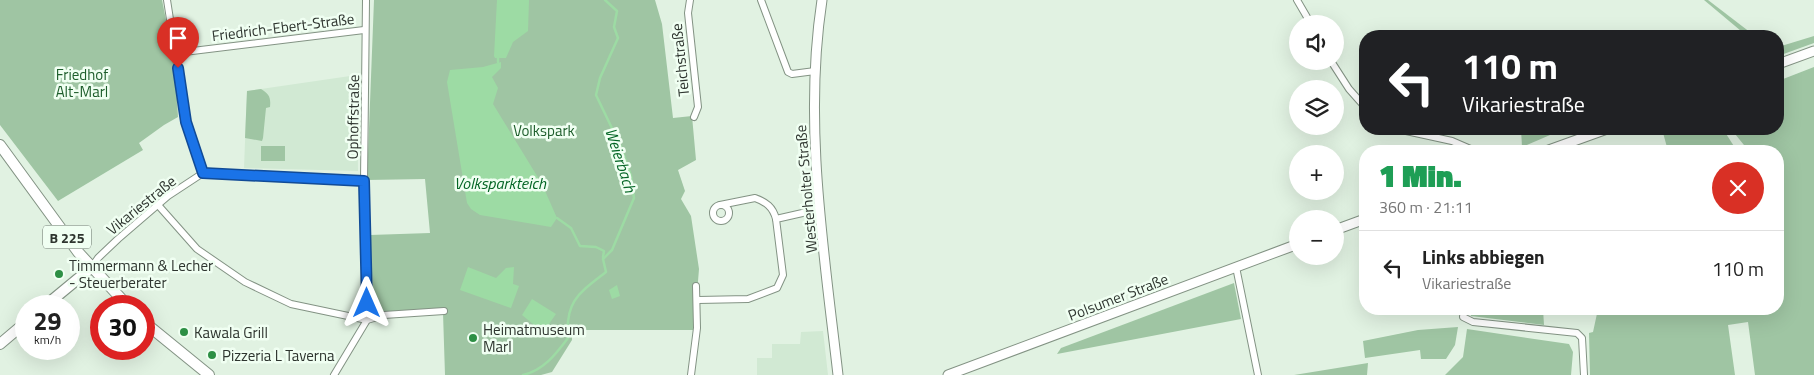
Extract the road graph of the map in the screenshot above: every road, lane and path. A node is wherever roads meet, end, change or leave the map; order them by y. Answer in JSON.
{"nodes":[{"id":1,"x":167,"y":0,"type":"edge"},
{"id":2,"x":366,"y":0,"type":"edge"},
{"id":3,"x":690,"y":0,"type":"edge"},
{"id":4,"x":761,"y":0,"type":"edge"},
{"id":5,"x":822,"y":0,"type":"edge"},
{"id":6,"x":1297,"y":0,"type":"edge"},
{"id":7,"x":1306,"y":15,"type":"edge"},
{"id":8,"x":364,"y":30,"type":"junction"},
{"id":9,"x":1814,"y":51,"type":"edge"},
{"id":10,"x":176,"y":53,"type":"junction"},
{"id":11,"x":1784,"y":62,"type":"edge"},
{"id":12,"x":1337,"y":70,"type":"edge"},
{"id":13,"x":815,"y":71,"type":"junction"},
{"id":14,"x":1359,"y":100,"type":"edge"},
{"id":15,"x":694,"y":117,"type":"dead end"},
{"id":16,"x":1424,"y":135,"type":"edge"},
{"id":17,"x":1590,"y":135,"type":"edge"},
{"id":18,"x":0,"y":145,"type":"edge"},
{"id":19,"x":1462,"y":145,"type":"edge"},
{"id":20,"x":1562,"y":145,"type":"edge"},
{"id":21,"x":203,"y":173,"type":"junction"},
{"id":22,"x":364,"y":181,"type":"junction"},
{"id":23,"x":158,"y":204,"type":"junction"},
{"id":24,"x":720,"y":205,"type":"dead end"},
{"id":25,"x":820,"y":209,"type":"junction"},
{"id":26,"x":776,"y":219,"type":"junction"},
{"id":27,"x":1359,"y":221,"type":"edge"},
{"id":28,"x":1344,"y":227,"type":"edge"},
{"id":29,"x":1289,"y":247,"type":"edge"},
{"id":30,"x":1236,"y":267,"type":"junction"},
{"id":31,"x":91,"y":268,"type":"junction"},
{"id":32,"x":696,"y":286,"type":"dead end"},
{"id":33,"x":58,"y":295,"type":"edge"},
{"id":34,"x":117,"y":295,"type":"edge"},
{"id":35,"x":698,"y":300,"type":"junction"},
{"id":36,"x":444,"y":311,"type":"dead end"},
{"id":37,"x":1463,"y":315,"type":"edge"},
{"id":38,"x":367,"y":320,"type":"junction"},
{"id":39,"x":15,"y":331,"type":"edge"},
{"id":40,"x":155,"y":331,"type":"edge"},
{"id":41,"x":0,"y":344,"type":"edge"},
{"id":42,"x":209,"y":375,"type":"edge"},
{"id":43,"x":334,"y":375,"type":"edge"},
{"id":44,"x":691,"y":375,"type":"edge"},
{"id":45,"x":838,"y":375,"type":"edge"},
{"id":46,"x":948,"y":375,"type":"edge"},
{"id":47,"x":1258,"y":375,"type":"edge"},
{"id":48,"x":1584,"y":375,"type":"edge"}],
"edges":[{"from":1,"to":10,"type":"street"},
{"from":2,"to":8,"type":"street","name":"Ophoffstraße"},
{"from":3,"to":15,"type":"street","name":"Teichstraße"},
{"from":4,"to":13,"type":"street"},
{"from":5,"to":13,"type":"main road","name":"Westerholter Straße"},
{"from":6,"to":7,"type":"street"},
{"from":8,"to":10,"type":"street","name":"Friedrich-Ebert-Straße"},
{"from":8,"to":22,"type":"street","name":"Ophoffstraße"},
{"from":9,"to":11,"type":"main road"},
{"from":10,"to":21,"type":"street"},
{"from":12,"to":14,"type":"street"},
{"from":13,"to":25,"type":"main road","name":"Westerholter Straße"},
{"from":16,"to":19,"type":"street"},
{"from":17,"to":20,"type":"main road"},
{"from":18,"to":31,"type":"main road","number":"B 225"},
{"from":21,"to":22,"type":"street"},
{"from":21,"to":23,"type":"street","name":"Vikariestraße"},
{"from":22,"to":38,"type":"street","name":"Ophoffstraße"},
{"from":23,"to":31,"type":"street","name":"Vikariestraße"},
{"from":23,"to":38,"type":"street"},
{"from":24,"to":26,"type":"street"},
{"from":25,"to":26,"type":"street"},
{"from":25,"to":45,"type":"main road","name":"Westerholter Straße"},
{"from":26,"to":35,"type":"street"},
{"from":27,"to":28,"type":"main road"},
{"from":29,"to":30,"type":"main road","name":"Polsumer Straße"},
{"from":30,"to":46,"type":"main road","name":"Polsumer Straße"},
{"from":30,"to":47,"type":"street"},
{"from":31,"to":33,"type":"main road"},
{"from":31,"to":34,"type":"main road","number":"B 225"},
{"from":32,"to":35,"type":"street"},
{"from":35,"to":44,"type":"street"},
{"from":36,"to":38,"type":"street"},
{"from":37,"to":48,"type":"street"},
{"from":38,"to":43,"type":"street"},
{"from":39,"to":41,"type":"main road"},
{"from":40,"to":42,"type":"main road"}]}
